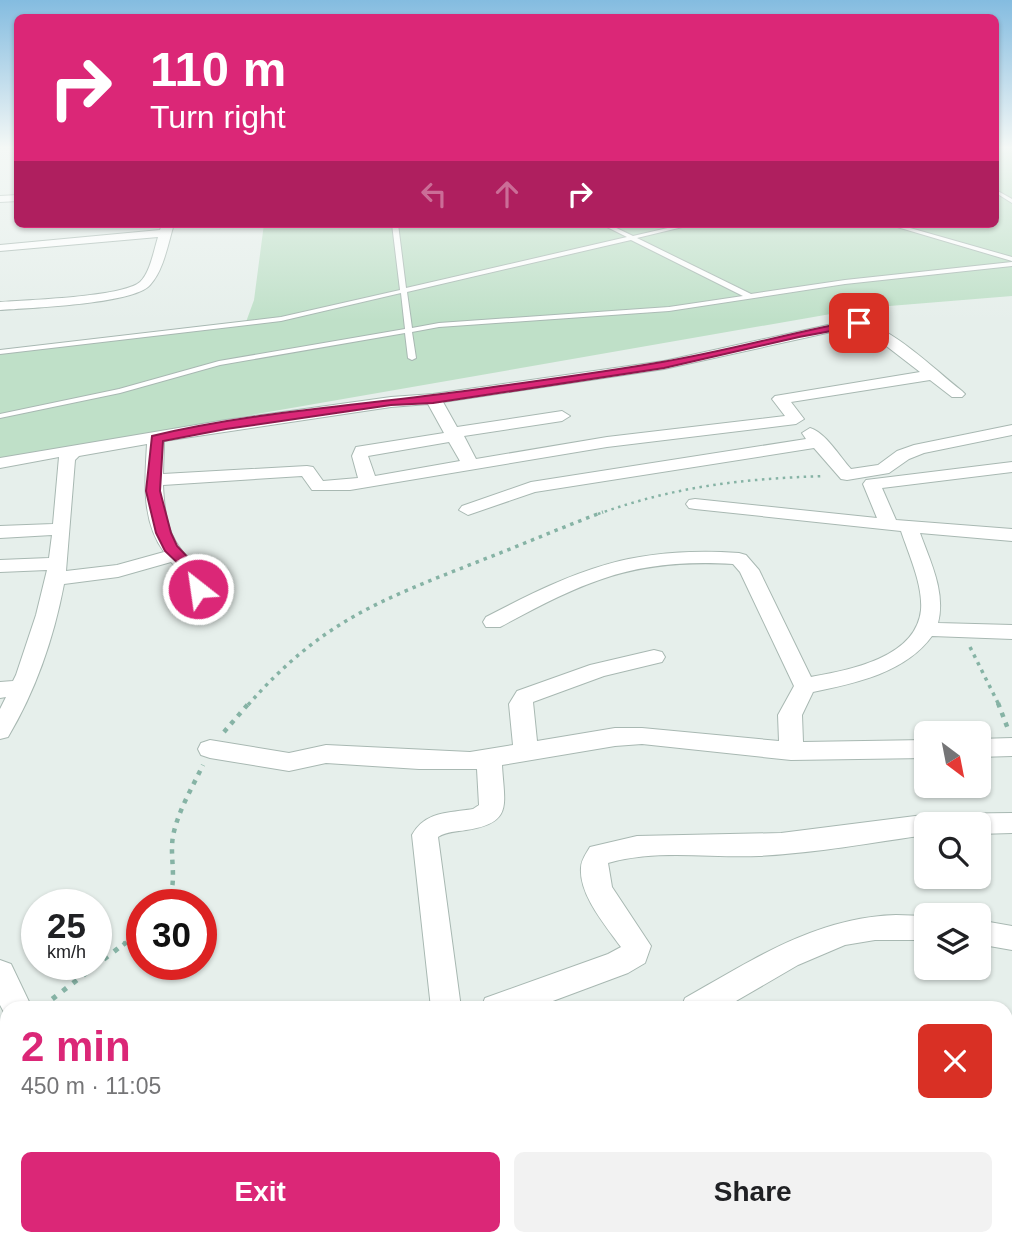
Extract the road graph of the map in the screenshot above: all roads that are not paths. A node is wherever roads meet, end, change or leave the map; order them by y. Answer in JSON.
{"nodes":[{"id":1,"x":166,"y":228,"type":"edge"},
{"id":2,"x":396,"y":228,"type":"edge"},
{"id":3,"x":613,"y":228,"type":"edge"},
{"id":4,"x":674,"y":228,"type":"edge"},
{"id":5,"x":903,"y":228,"type":"edge"},
{"id":6,"x":632,"y":237,"type":"junction"},
{"id":7,"x":0,"y":248,"type":"edge"},
{"id":8,"x":1012,"y":261,"type":"edge"},
{"id":9,"x":404,"y":291,"type":"junction"},
{"id":10,"x":751,"y":297,"type":"junction"},
{"id":11,"x":0,"y":306,"type":"edge"},
{"id":12,"x":408,"y":330,"type":"junction"},
{"id":13,"x":0,"y":352,"type":"edge"},
{"id":14,"x":412,"y":358,"type":"dead end"},
{"id":15,"x":932,"y":375,"type":"junction"},
{"id":16,"x":957,"y":394,"type":"dead end"},
{"id":17,"x":433,"y":399,"type":"junction"},
{"id":18,"x":0,"y":416,"type":"edge"},
{"id":19,"x":562,"y":416,"type":"dead end"},
{"id":20,"x":796,"y":419,"type":"junction"},
{"id":21,"x":1012,"y":430,"type":"edge"},
{"id":22,"x":455,"y":435,"type":"junction"},
{"id":23,"x":156,"y":439,"type":"junction"},
{"id":24,"x":819,"y":442,"type":"junction"},
{"id":25,"x":74,"y":452,"type":"junction"},
{"id":26,"x":0,"y":463,"type":"edge"},
{"id":27,"x":471,"y":465,"type":"junction"},
{"id":28,"x":1012,"y":467,"type":"edge"},
{"id":29,"x":154,"y":480,"type":"junction"},
{"id":30,"x":368,"y":482,"type":"junction"},
{"id":31,"x":695,"y":504,"type":"dead end"},
{"id":32,"x":468,"y":510,"type":"dead end"},
{"id":33,"x":899,"y":526,"type":"junction"},
{"id":34,"x":60,"y":528,"type":"junction"},
{"id":35,"x":0,"y":532,"type":"edge"},
{"id":36,"x":1012,"y":535,"type":"edge"},
{"id":37,"x":176,"y":555,"type":"junction"},
{"id":38,"x":0,"y":566,"type":"edge"},
{"id":39,"x":55,"y":571,"type":"junction"},
{"id":40,"x":198,"y":589,"type":"dead end"},
{"id":41,"x":492,"y":622,"type":"dead end"},
{"id":42,"x":926,"y":629,"type":"junction"},
{"id":43,"x":1012,"y":632,"type":"edge"},
{"id":44,"x":654,"y":657,"type":"dead end"},
{"id":45,"x":805,"y":686,"type":"junction"},
{"id":46,"x":11,"y":689,"type":"edge"},
{"id":47,"x":0,"y":731,"type":"edge"},
{"id":48,"x":1012,"y":747,"type":"edge"},
{"id":49,"x":991,"y":748,"type":"edge"},
{"id":50,"x":210,"y":749,"type":"road end"},
{"id":51,"x":914,"y":749,"type":"edge"},
{"id":52,"x":792,"y":751,"type":"junction"},
{"id":53,"x":526,"y":752,"type":"junction"},
{"id":54,"x":489,"y":758,"type":"junction"},
{"id":55,"x":1012,"y":823,"type":"edge"},
{"id":56,"x":991,"y":824,"type":"edge"},
{"id":57,"x":914,"y":827,"type":"edge"},
{"id":58,"x":914,"y":928,"type":"edge"},
{"id":59,"x":991,"y":934,"type":"edge"},
{"id":60,"x":1012,"y":938,"type":"edge"},
{"id":61,"x":0,"y":973,"type":"edge"},
{"id":62,"x":14,"y":1001,"type":"edge"},
{"id":63,"x":445,"y":1001,"type":"edge"},
{"id":64,"x":515,"y":1001,"type":"edge"},
{"id":65,"x":709,"y":1001,"type":"edge"}],
"edges":[{"from":1,"to":7,"type":"street"},
{"from":1,"to":11,"type":"street"},
{"from":2,"to":9,"type":"lane"},
{"from":3,"to":6,"type":"lane"},
{"from":4,"to":6,"type":"lane"},
{"from":5,"to":8,"type":"lane"},
{"from":6,"to":9,"type":"lane"},
{"from":6,"to":10,"type":"lane"},
{"from":8,"to":10,"type":"lane"},
{"from":9,"to":12,"type":"lane"},
{"from":9,"to":13,"type":"lane"},
{"from":10,"to":12,"type":"lane"},
{"from":12,"to":14,"type":"lane"},
{"from":12,"to":18,"type":"lane"},
{"from":15,"to":16,"type":"street"},
{"from":15,"to":17,"type":"street"},
{"from":15,"to":20,"type":"street"},
{"from":17,"to":22,"type":"street"},
{"from":17,"to":23,"type":"street"},
{"from":19,"to":22,"type":"street"},
{"from":20,"to":24,"type":"street"},
{"from":20,"to":27,"type":"street"},
{"from":21,"to":24,"type":"street"},
{"from":22,"to":27,"type":"street"},
{"from":22,"to":30,"type":"street"},
{"from":23,"to":25,"type":"street"},
{"from":23,"to":29,"type":"street"},
{"from":24,"to":32,"type":"street"},
{"from":25,"to":26,"type":"street"},
{"from":25,"to":34,"type":"street"},
{"from":27,"to":30,"type":"street"},
{"from":28,"to":33,"type":"street"},
{"from":29,"to":30,"type":"street"},
{"from":29,"to":37,"type":"street"},
{"from":31,"to":33,"type":"street"},
{"from":33,"to":36,"type":"street"},
{"from":33,"to":42,"type":"street"},
{"from":34,"to":35,"type":"street"},
{"from":34,"to":39,"type":"street"},
{"from":37,"to":39,"type":"street"},
{"from":37,"to":40,"type":"street"},
{"from":38,"to":39,"type":"street"},
{"from":39,"to":46,"type":"street"},
{"from":41,"to":45,"type":"street"},
{"from":42,"to":43,"type":"street"},
{"from":42,"to":45,"type":"street"},
{"from":44,"to":53,"type":"street"},
{"from":45,"to":52,"type":"street"},
{"from":46,"to":47,"type":"street"},
{"from":48,"to":49,"type":"street"},
{"from":50,"to":54,"type":"street"},
{"from":51,"to":52,"type":"street"},
{"from":52,"to":53,"type":"street"},
{"from":53,"to":54,"type":"street"},
{"from":54,"to":63,"type":"street"},
{"from":55,"to":56,"type":"street"},
{"from":57,"to":64,"type":"street"},
{"from":58,"to":65,"type":"street"},
{"from":59,"to":60,"type":"street"},
{"from":61,"to":62,"type":"street"}]}
